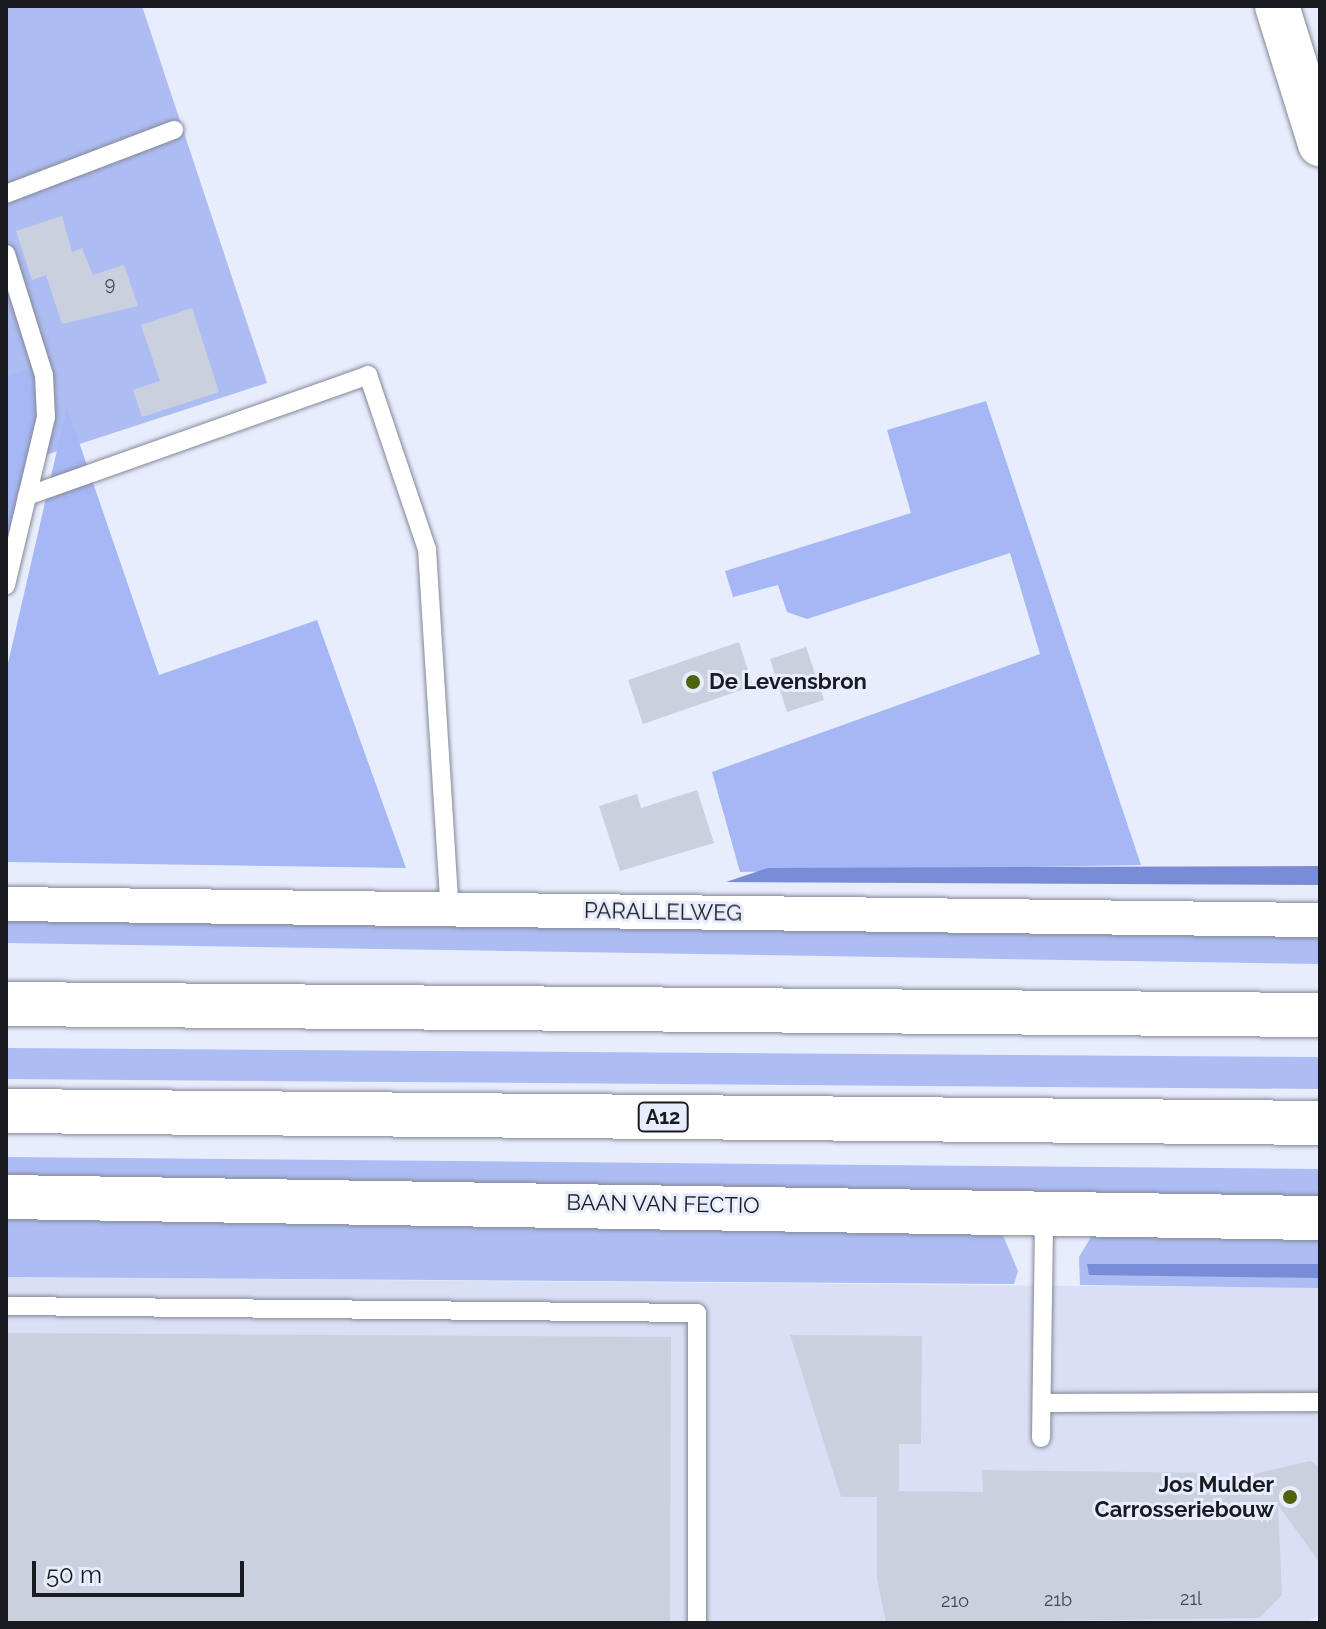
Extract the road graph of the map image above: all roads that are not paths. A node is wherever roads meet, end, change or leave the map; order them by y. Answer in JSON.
{"nodes":[{"id":1,"x":1277,"y":6,"type":"edge"},
{"id":2,"x":1314,"y":115,"type":"edge"},
{"id":3,"x":174,"y":130,"type":"dead end"},
{"id":4,"x":1320,"y":144,"type":"edge"},
{"id":5,"x":6,"y":194,"type":"edge"},
{"id":6,"x":6,"y":254,"type":"edge"},
{"id":7,"x":27,"y":496,"type":"junction"},
{"id":8,"x":6,"y":585,"type":"edge"},
{"id":9,"x":6,"y":904,"type":"edge"},
{"id":10,"x":450,"y":910,"type":"junction"},
{"id":11,"x":1320,"y":920,"type":"edge"},
{"id":12,"x":6,"y":1004,"type":"edge"},
{"id":13,"x":1320,"y":1015,"type":"edge"},
{"id":14,"x":6,"y":1111,"type":"edge"},
{"id":15,"x":1320,"y":1123,"type":"edge"},
{"id":16,"x":6,"y":1197,"type":"edge"},
{"id":17,"x":1045,"y":1209,"type":"junction"},
{"id":18,"x":1320,"y":1218,"type":"edge"},
{"id":19,"x":6,"y":1306,"type":"edge"},
{"id":20,"x":1320,"y":1402,"type":"edge"},
{"id":21,"x":1042,"y":1403,"type":"junction"},
{"id":22,"x":1041,"y":1438,"type":"dead end"},
{"id":23,"x":697,"y":1623,"type":"edge"}],
"edges":[{"from":1,"to":2,"type":"main road"},
{"from":2,"to":4,"type":"main road"},
{"from":3,"to":5,"type":"lane"},
{"from":6,"to":7,"type":"lane"},
{"from":7,"to":8,"type":"lane"},
{"from":7,"to":10,"type":"lane"},
{"from":9,"to":10,"type":"street","name":"PARALLELWEG"},
{"from":10,"to":11,"type":"street","name":"PARALLELWEG"},
{"from":12,"to":13,"type":"main road"},
{"from":14,"to":15,"type":"main road","number":"A12"},
{"from":16,"to":17,"type":"main road","name":"BAAN VAN FECTIO"},
{"from":17,"to":18,"type":"main road","name":"BAAN VAN FECTIO"},
{"from":17,"to":21,"type":"lane"},
{"from":19,"to":23,"type":"lane"},
{"from":20,"to":21,"type":"lane"},
{"from":21,"to":22,"type":"lane"}]}
